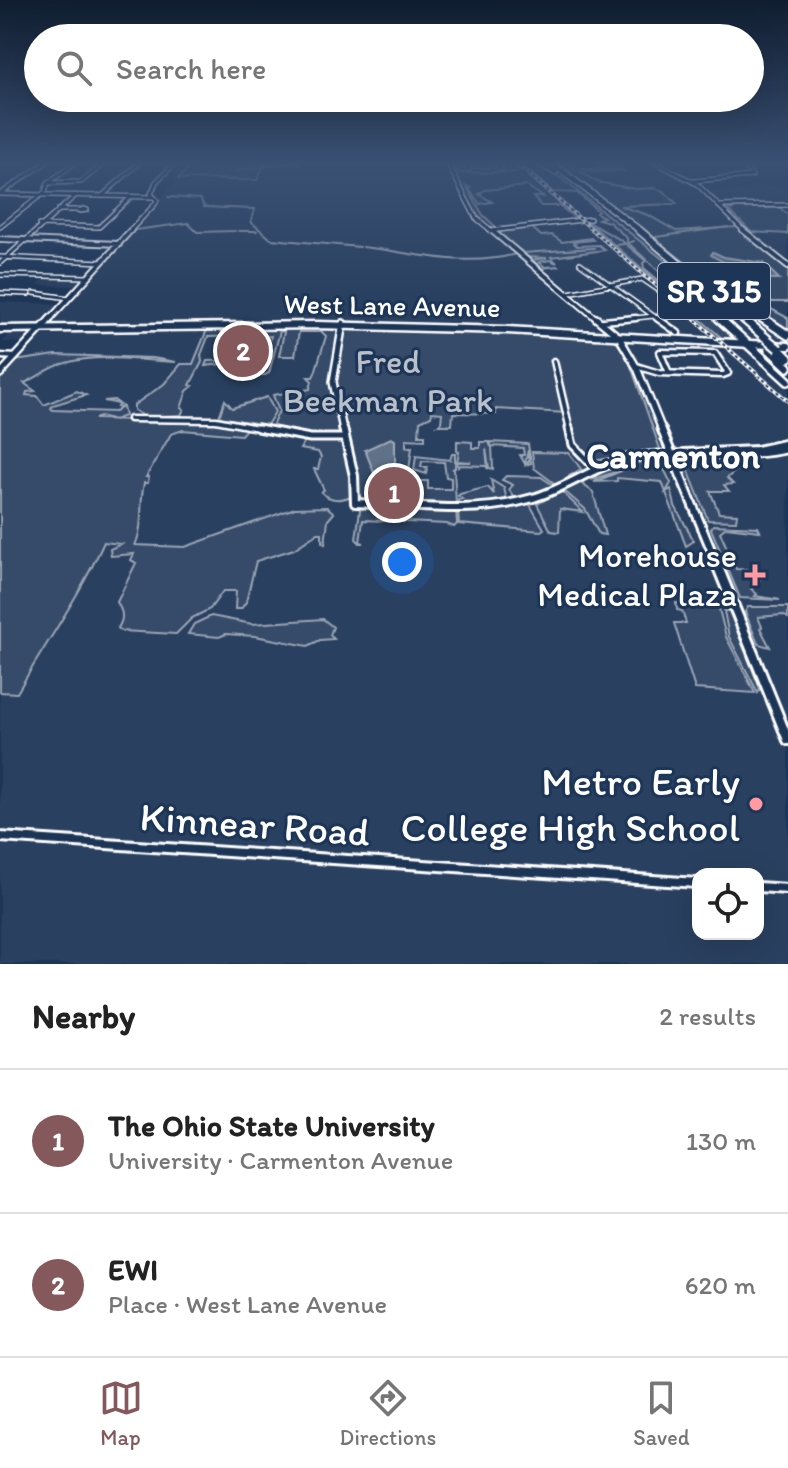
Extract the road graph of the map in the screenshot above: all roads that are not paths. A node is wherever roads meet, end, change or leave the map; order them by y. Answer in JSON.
{"nodes":[{"id":1,"x":26,"y":207,"type":"edge"},
{"id":2,"x":62,"y":207,"type":"edge"},
{"id":3,"x":120,"y":207,"type":"edge"},
{"id":4,"x":152,"y":207,"type":"edge"},
{"id":5,"x":469,"y":207,"type":"edge"},
{"id":6,"x":606,"y":207,"type":"edge"},
{"id":7,"x":608,"y":207,"type":"edge"},
{"id":8,"x":720,"y":207,"type":"edge"},
{"id":9,"x":58,"y":210,"type":"junction"},
{"id":10,"x":80,"y":210,"type":"dead end"},
{"id":11,"x":590,"y":219,"type":"dead end"},
{"id":12,"x":39,"y":225,"type":"junction"},
{"id":13,"x":0,"y":227,"type":"edge"},
{"id":14,"x":490,"y":231,"type":"junction"},
{"id":15,"x":0,"y":239,"type":"edge"},
{"id":16,"x":25,"y":242,"type":"junction"},
{"id":17,"x":119,"y":244,"type":"junction"},
{"id":18,"x":660,"y":246,"type":"junction"},
{"id":19,"x":7,"y":257,"type":"junction"},
{"id":20,"x":0,"y":260,"type":"edge"},
{"id":21,"x":102,"y":262,"type":"junction"},
{"id":22,"x":580,"y":263,"type":"dead end"},
{"id":23,"x":675,"y":264,"type":"junction"},
{"id":24,"x":788,"y":266,"type":"edge"},
{"id":25,"x":0,"y":275,"type":"edge"},
{"id":26,"x":88,"y":277,"type":"junction"},
{"id":27,"x":612,"y":285,"type":"junction"},
{"id":28,"x":0,"y":293,"type":"edge"},
{"id":29,"x":568,"y":293,"type":"junction"},
{"id":30,"x":664,"y":294,"type":"dead end"},
{"id":31,"x":69,"y":298,"type":"junction"},
{"id":32,"x":654,"y":316,"type":"junction"},
{"id":33,"x":603,"y":321,"type":"junction"},
{"id":34,"x":343,"y":324,"type":"junction"},
{"id":35,"x":0,"y":329,"type":"edge"},
{"id":36,"x":41,"y":330,"type":"junction"},
{"id":37,"x":678,"y":333,"type":"dead end"},
{"id":38,"x":787,"y":334,"type":"edge"},
{"id":39,"x":619,"y":337,"type":"junction"},
{"id":40,"x":762,"y":338,"type":"junction"},
{"id":41,"x":738,"y":343,"type":"junction"},
{"id":42,"x":788,"y":344,"type":"edge"},
{"id":43,"x":0,"y":357,"type":"edge"},
{"id":44,"x":15,"y":358,"type":"junction"},
{"id":45,"x":788,"y":358,"type":"edge"},
{"id":46,"x":554,"y":361,"type":"dead end"},
{"id":47,"x":636,"y":366,"type":"junction"},
{"id":48,"x":788,"y":367,"type":"edge"},
{"id":49,"x":659,"y":373,"type":"junction"},
{"id":50,"x":669,"y":373,"type":"junction"},
{"id":51,"x":0,"y":374,"type":"edge"},
{"id":52,"x":642,"y":380,"type":"junction"},
{"id":53,"x":788,"y":381,"type":"edge"},
{"id":54,"x":130,"y":419,"type":"dead end"},
{"id":55,"x":345,"y":438,"type":"junction"},
{"id":56,"x":788,"y":446,"type":"edge"},
{"id":57,"x":673,"y":455,"type":"junction"},
{"id":58,"x":596,"y":469,"type":"junction"},
{"id":59,"x":788,"y":740,"type":"edge"},
{"id":60,"x":0,"y":837,"type":"edge"},
{"id":61,"x":692,"y":883,"type":"edge"},
{"id":62,"x":764,"y":887,"type":"edge"},
{"id":63,"x":788,"y":889,"type":"edge"}],
"edges":[{"from":1,"to":13,"type":"street"},
{"from":2,"to":9,"type":"street"},
{"from":3,"to":12,"type":"street"},
{"from":4,"to":17,"type":"street"},
{"from":5,"to":14,"type":"street"},
{"from":6,"to":23,"type":"highway","number":"SR 315"},
{"from":7,"to":18,"type":"highway","number":"SR 315"},
{"from":8,"to":24,"type":"street"},
{"from":9,"to":10,"type":"street"},
{"from":9,"to":12,"type":"street"},
{"from":11,"to":14,"type":"street"},
{"from":12,"to":16,"type":"street"},
{"from":14,"to":29,"type":"street"},
{"from":15,"to":16,"type":"street"},
{"from":16,"to":17,"type":"street"},
{"from":16,"to":19,"type":"street"},
{"from":17,"to":21,"type":"street"},
{"from":18,"to":38,"type":"highway"},
{"from":18,"to":40,"type":"highway","number":"SR 315"},
{"from":19,"to":20,"type":"street"},
{"from":19,"to":21,"type":"street"},
{"from":21,"to":26,"type":"street"},
{"from":22,"to":27,"type":"street"},
{"from":23,"to":40,"type":"highway","number":"SR 315"},
{"from":23,"to":41,"type":"highway"},
{"from":25,"to":26,"type":"street"},
{"from":26,"to":31,"type":"street"},
{"from":27,"to":29,"type":"street"},
{"from":27,"to":30,"type":"street"},
{"from":27,"to":32,"type":"street"},
{"from":28,"to":31,"type":"street"},
{"from":29,"to":33,"type":"street"},
{"from":31,"to":36,"type":"street"},
{"from":32,"to":33,"type":"street"},
{"from":32,"to":37,"type":"street"},
{"from":33,"to":39,"type":"street"},
{"from":34,"to":36,"type":"main road","name":"West Lane Avenue"},
{"from":34,"to":39,"type":"main road","name":"West Lane Avenue"},
{"from":34,"to":55,"type":"street"},
{"from":35,"to":36,"type":"main road","name":"West Lane Avenue"},
{"from":36,"to":44,"type":"street"},
{"from":39,"to":41,"type":"main road","name":"West Lane Avenue"},
{"from":39,"to":47,"type":"street"},
{"from":40,"to":45,"type":"highway","number":"SR 315","bridge":true},
{"from":40,"to":48,"type":"highway","number":"SR 315"},
{"from":41,"to":42,"type":"main road","name":"West Lane Avenue"},
{"from":41,"to":53,"type":"highway"},
{"from":43,"to":44,"type":"street"},
{"from":44,"to":51,"type":"street"},
{"from":46,"to":58,"type":"street"},
{"from":47,"to":49,"type":"street"},
{"from":47,"to":52,"type":"street"},
{"from":49,"to":50,"type":"street"},
{"from":49,"to":52,"type":"street"},
{"from":50,"to":50,"type":"street"},
{"from":52,"to":57,"type":"street"},
{"from":54,"to":55,"type":"street"},
{"from":55,"to":58,"type":"street"},
{"from":56,"to":57,"type":"street"},
{"from":57,"to":58,"type":"street"},
{"from":57,"to":59,"type":"street"},
{"from":60,"to":61,"type":"street","name":"Kinnear Road"},
{"from":62,"to":63,"type":"street"}]}
